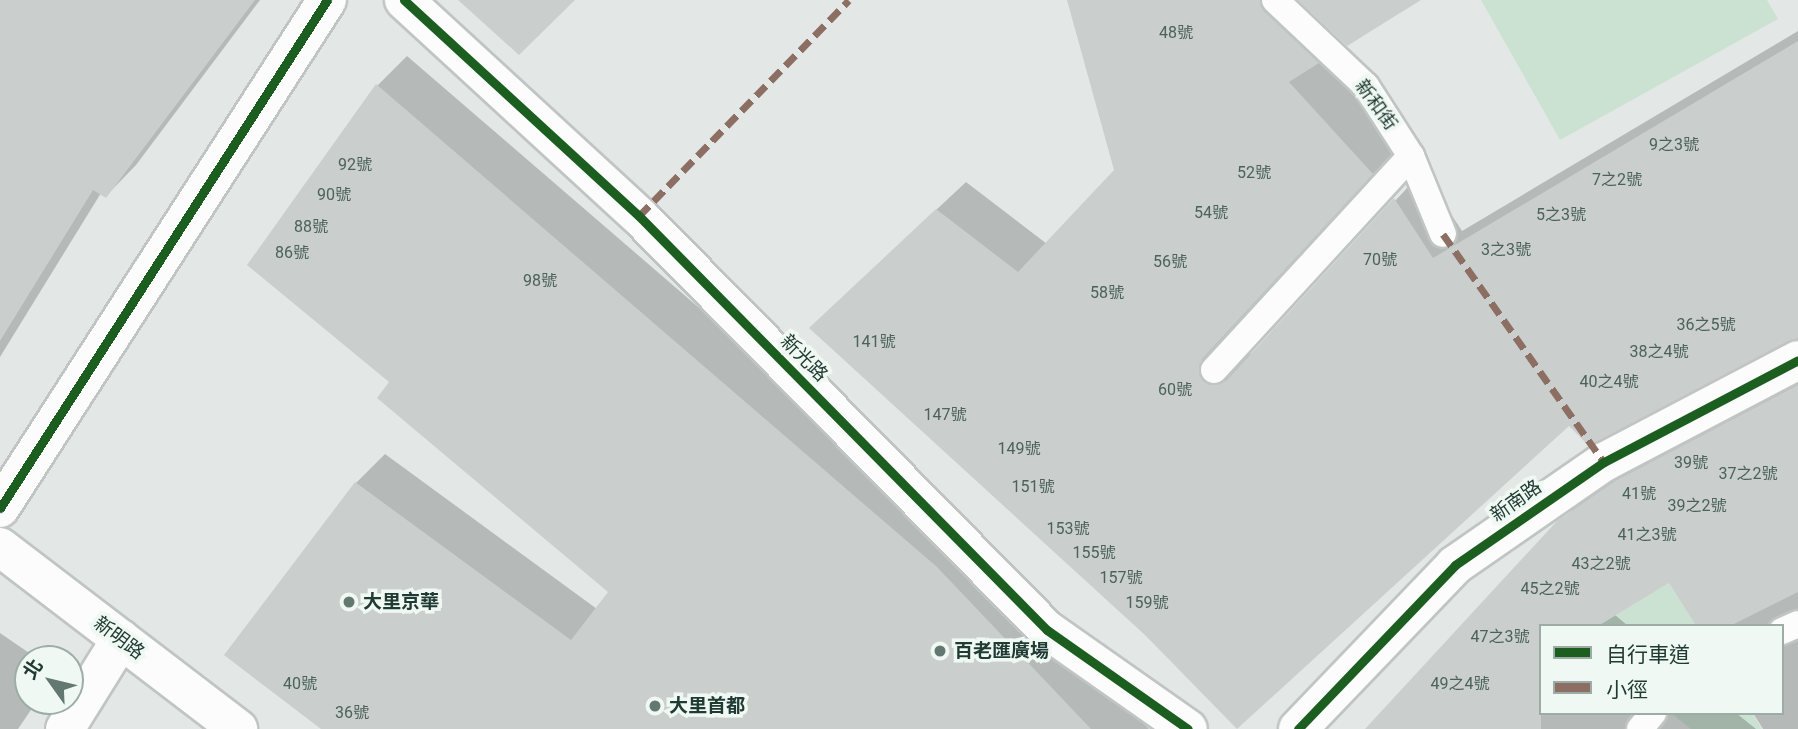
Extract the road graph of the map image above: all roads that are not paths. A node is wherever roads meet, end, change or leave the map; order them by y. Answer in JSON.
{"nodes":[{"id":1,"x":327,"y":0,"type":"edge"},
{"id":2,"x":404,"y":0,"type":"edge"},
{"id":3,"x":1275,"y":0,"type":"edge"},
{"id":4,"x":1411,"y":156,"type":"junction"},
{"id":5,"x":1443,"y":234,"type":"dead end"},
{"id":6,"x":1798,"y":360,"type":"edge"},
{"id":7,"x":1214,"y":370,"type":"dead end"},
{"id":8,"x":0,"y":508,"type":"edge"},
{"id":9,"x":0,"y":547,"type":"edge"},
{"id":10,"x":121,"y":639,"type":"junction"},
{"id":11,"x":1651,"y":715,"type":"edge"},
{"id":12,"x":65,"y":729,"type":"edge"},
{"id":13,"x":238,"y":729,"type":"edge"},
{"id":14,"x":1188,"y":729,"type":"edge"},
{"id":15,"x":1298,"y":729,"type":"edge"},
{"id":16,"x":1640,"y":729,"type":"edge"}],
"edges":[{"from":1,"to":8,"type":"street"},
{"from":2,"to":14,"type":"street","name":"新光路"},
{"from":3,"to":4,"type":"lane","name":"新和街"},
{"from":4,"to":5,"type":"lane","name":"新和街"},
{"from":4,"to":7,"type":"lane"},
{"from":6,"to":15,"type":"street","name":"新南路"},
{"from":9,"to":10,"type":"street","name":"新明路"},
{"from":10,"to":12,"type":"street"},
{"from":10,"to":13,"type":"street","name":"新明路"},
{"from":11,"to":16,"type":"lane"}]}
